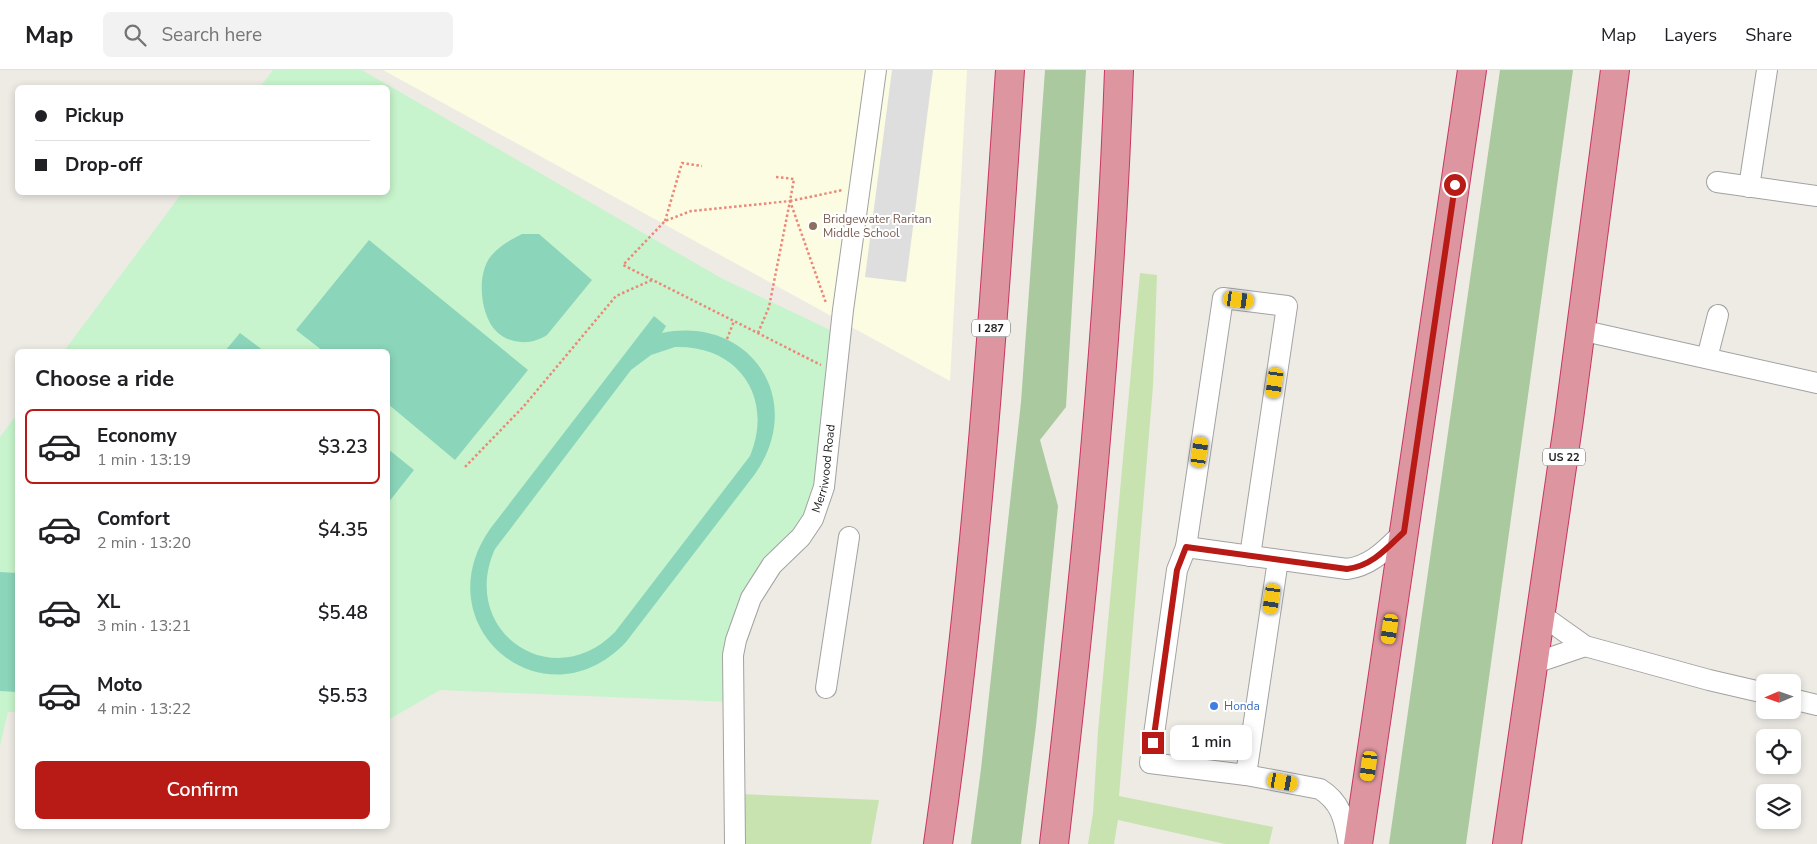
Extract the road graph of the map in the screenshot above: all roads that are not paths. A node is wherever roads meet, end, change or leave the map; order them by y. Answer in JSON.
{"nodes":[{"id":1,"x":876,"y":70,"type":"edge"},
{"id":2,"x":1010,"y":70,"type":"edge"},
{"id":3,"x":1119,"y":70,"type":"edge"},
{"id":4,"x":1472,"y":70,"type":"edge"},
{"id":5,"x":1615,"y":70,"type":"edge"},
{"id":6,"x":1766,"y":70,"type":"edge"},
{"id":7,"x":1717,"y":182,"type":"dead end"},
{"id":8,"x":1749,"y":186,"type":"junction"},
{"id":9,"x":1817,"y":196,"type":"edge"},
{"id":10,"x":1718,"y":315,"type":"dead end"},
{"id":11,"x":1580,"y":330,"type":"junction"},
{"id":12,"x":1707,"y":358,"type":"junction"},
{"id":13,"x":1817,"y":383,"type":"edge"},
{"id":14,"x":1404,"y":532,"type":"junction"},
{"id":15,"x":849,"y":537,"type":"dead end"},
{"id":16,"x":1186,"y":547,"type":"junction"},
{"id":17,"x":1250,"y":556,"type":"junction"},
{"id":18,"x":1278,"y":560,"type":"junction"},
{"id":19,"x":1540,"y":614,"type":"junction"},
{"id":20,"x":1585,"y":646,"type":"junction"},
{"id":21,"x":1532,"y":664,"type":"junction"},
{"id":22,"x":826,"y":688,"type":"dead end"},
{"id":23,"x":1756,"y":691,"type":"edge"},
{"id":24,"x":1801,"y":701,"type":"edge"},
{"id":25,"x":1817,"y":705,"type":"edge"},
{"id":26,"x":1246,"y":775,"type":"junction"},
{"id":27,"x":735,"y":844,"type":"edge"},
{"id":28,"x":938,"y":844,"type":"edge"},
{"id":29,"x":1054,"y":844,"type":"edge"},
{"id":30,"x":1349,"y":844,"type":"edge"},
{"id":31,"x":1358,"y":844,"type":"edge"},
{"id":32,"x":1507,"y":844,"type":"edge"}],
"edges":[{"from":1,"to":27,"type":"street","name":"Merriwood Road"},
{"from":2,"to":28,"type":"highway","number":"I 287"},
{"from":3,"to":29,"type":"highway"},
{"from":4,"to":14,"type":"highway"},
{"from":5,"to":11,"type":"highway","number":"US 22"},
{"from":6,"to":8,"type":"street"},
{"from":7,"to":8,"type":"street"},
{"from":8,"to":9,"type":"street"},
{"from":10,"to":12,"type":"street"},
{"from":11,"to":12,"type":"street"},
{"from":11,"to":19,"type":"highway","number":"US 22"},
{"from":12,"to":13,"type":"street"},
{"from":14,"to":18,"type":"street"},
{"from":14,"to":31,"type":"highway"},
{"from":15,"to":22,"type":"street"},
{"from":16,"to":17,"type":"street"},
{"from":16,"to":17,"type":"street"},
{"from":16,"to":26,"type":"street"},
{"from":17,"to":18,"type":"street"},
{"from":18,"to":26,"type":"street"},
{"from":19,"to":20,"type":"street"},
{"from":19,"to":21,"type":"highway","number":"US 22"},
{"from":20,"to":21,"type":"street"},
{"from":20,"to":23,"type":"street"},
{"from":21,"to":32,"type":"highway","number":"US 22"},
{"from":24,"to":25,"type":"street"},
{"from":26,"to":30,"type":"street"}]}
